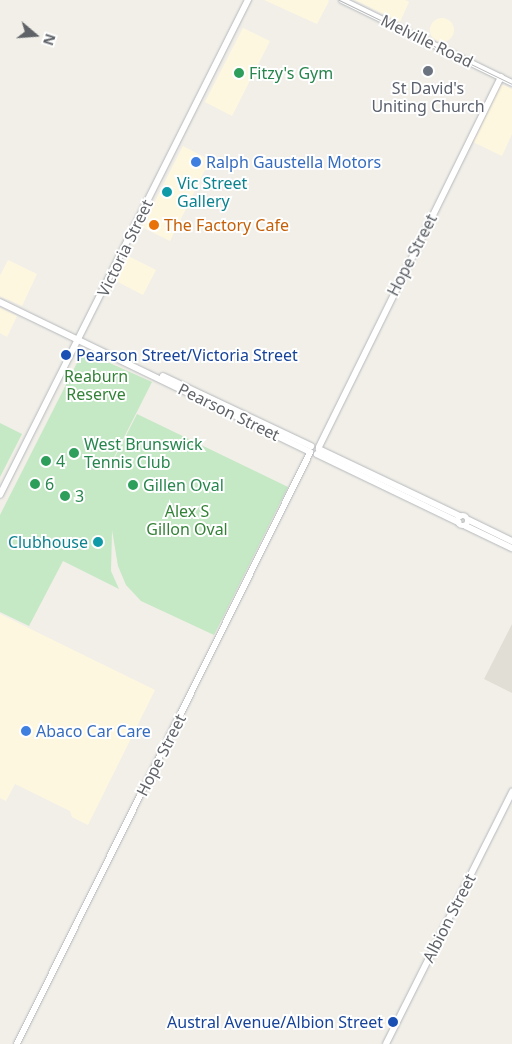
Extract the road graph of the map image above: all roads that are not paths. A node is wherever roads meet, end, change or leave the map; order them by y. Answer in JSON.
{"nodes":[{"id":1,"x":248,"y":0,"type":"edge"},
{"id":2,"x":342,"y":0,"type":"edge"},
{"id":3,"x":500,"y":77,"type":"junction"},
{"id":4,"x":512,"y":83,"type":"edge"},
{"id":5,"x":0,"y":302,"type":"edge"},
{"id":6,"x":79,"y":339,"type":"junction"},
{"id":7,"x":314,"y":450,"type":"junction"},
{"id":8,"x":0,"y":495,"type":"edge"},
{"id":9,"x":459,"y":519,"type":"junction"},
{"id":10,"x":468,"y":523,"type":"junction"},
{"id":11,"x":512,"y":541,"type":"edge"},
{"id":12,"x":512,"y":548,"type":"edge"},
{"id":13,"x":512,"y":792,"type":"edge"},
{"id":14,"x":17,"y":1044,"type":"edge"},
{"id":15,"x":386,"y":1044,"type":"edge"}],
"edges":[{"from":1,"to":6,"type":"street","name":"Victoria Street"},
{"from":2,"to":3,"type":"main road","name":"Melville Road"},
{"from":3,"to":4,"type":"main road","name":"Melville Road"},
{"from":3,"to":7,"type":"street","name":"Hope Street"},
{"from":5,"to":6,"type":"street","name":"Pearson Street"},
{"from":6,"to":7,"type":"street","name":"Pearson Street"},
{"from":6,"to":8,"type":"street","name":"Victoria Street"},
{"from":7,"to":9,"type":"street","name":"Pearson Street"},
{"from":7,"to":14,"type":"street","name":"Hope Street"},
{"from":9,"to":10,"type":"street"},
{"from":9,"to":10,"type":"street"},
{"from":10,"to":11,"type":"street"},
{"from":10,"to":12,"type":"street"},
{"from":13,"to":15,"type":"street","name":"Albion Street"}]}
